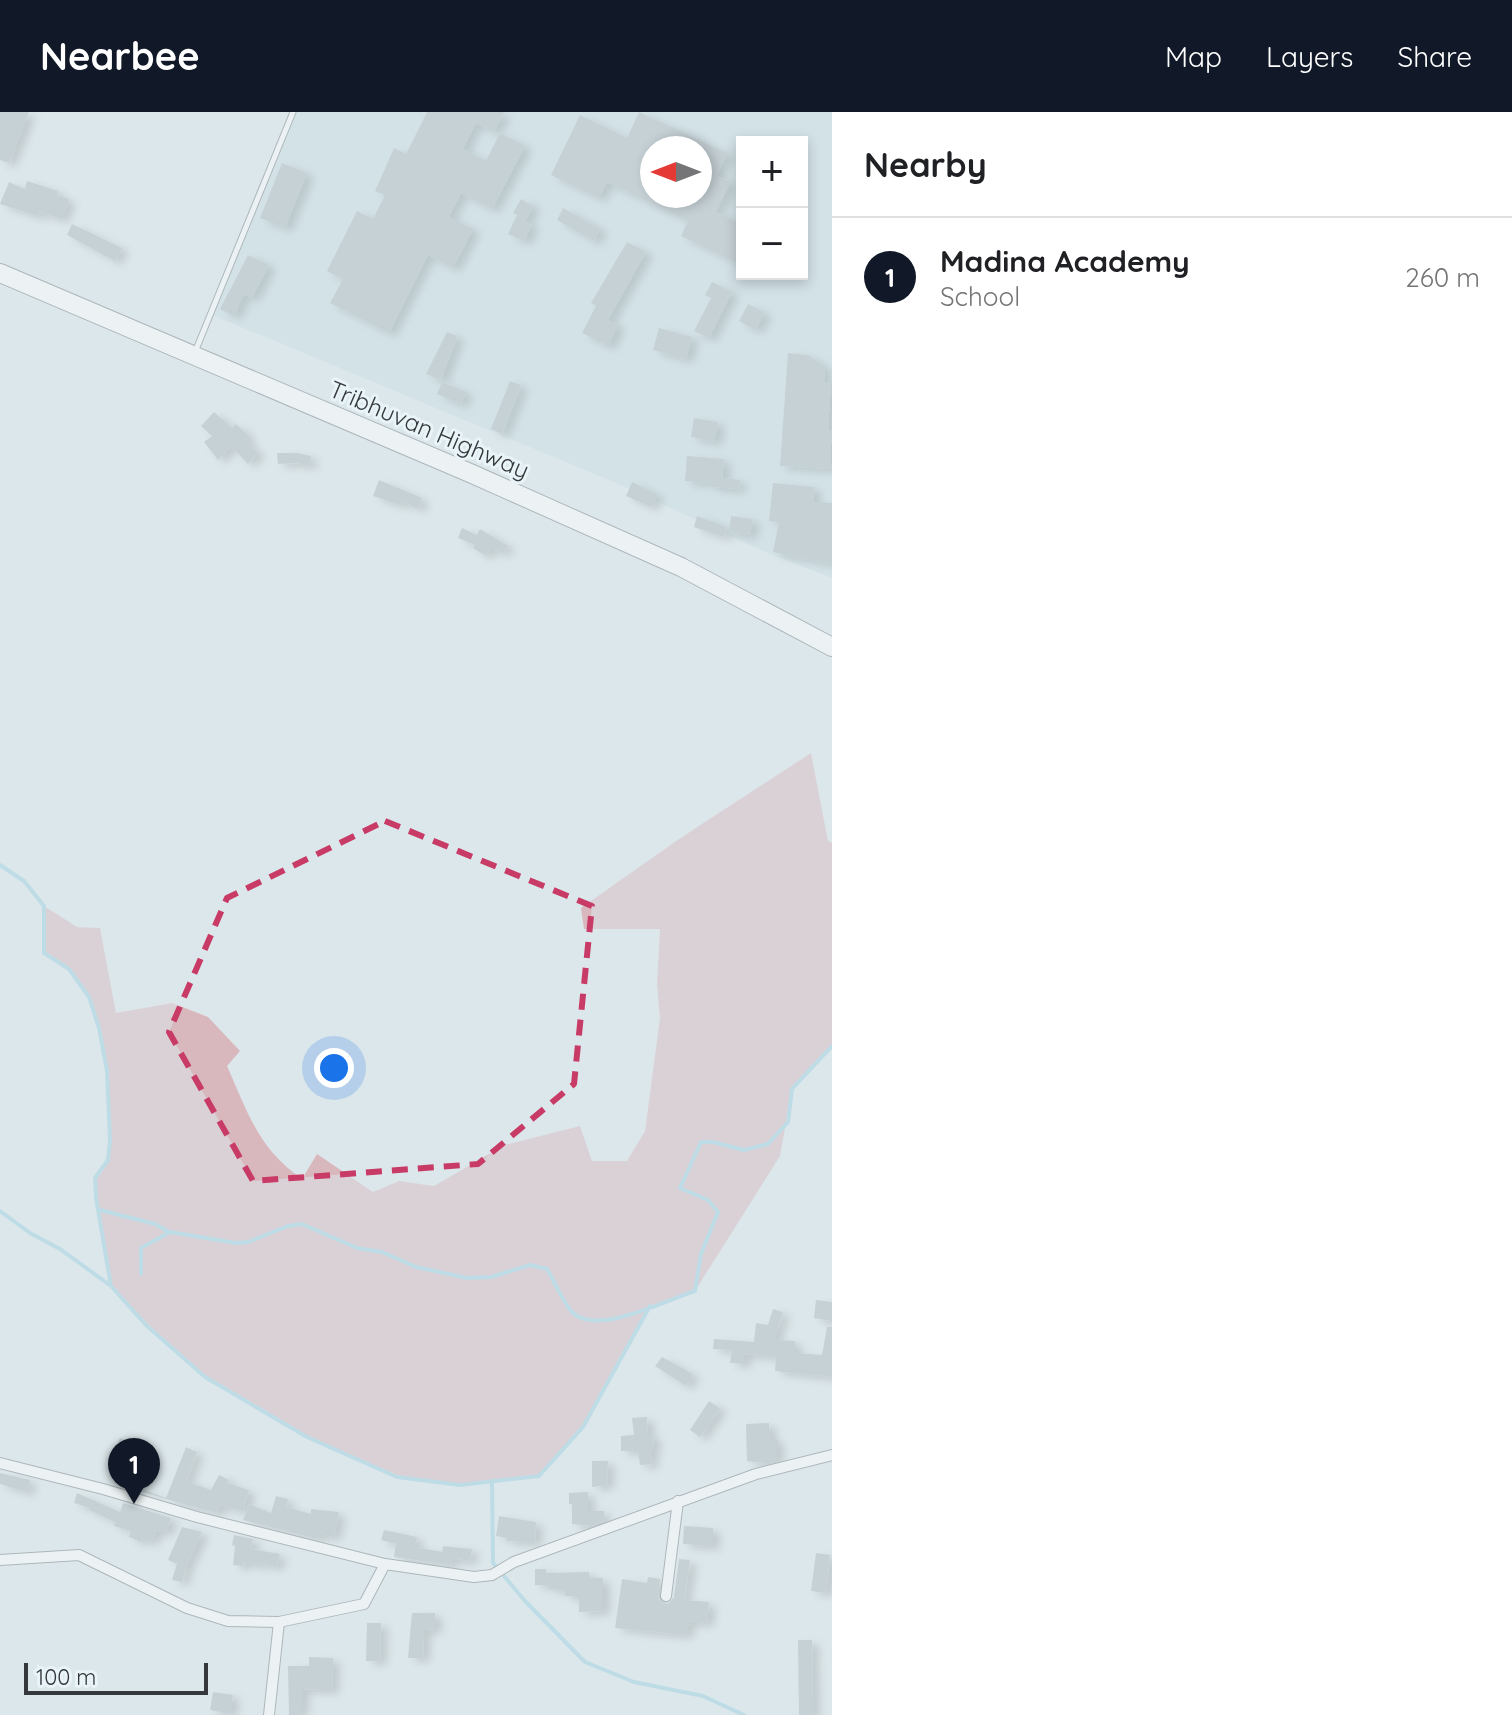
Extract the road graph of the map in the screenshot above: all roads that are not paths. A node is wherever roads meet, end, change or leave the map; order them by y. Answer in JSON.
{"nodes":[{"id":1,"x":293,"y":112,"type":"edge"},
{"id":2,"x":0,"y":273,"type":"edge"},
{"id":3,"x":194,"y":354,"type":"junction"},
{"id":4,"x":832,"y":647,"type":"edge"},
{"id":5,"x":832,"y":1455,"type":"edge"},
{"id":6,"x":0,"y":1463,"type":"edge"},
{"id":7,"x":678,"y":1501,"type":"junction"},
{"id":8,"x":0,"y":1560,"type":"edge"},
{"id":9,"x":385,"y":1564,"type":"junction"},
{"id":10,"x":666,"y":1596,"type":"dead end"},
{"id":11,"x":279,"y":1622,"type":"junction"},
{"id":12,"x":269,"y":1715,"type":"edge"}],
"edges":[{"from":1,"to":3,"type":"lane"},
{"from":2,"to":3,"type":"highway","name":"Tribhuvan Highway"},
{"from":3,"to":4,"type":"highway","name":"Tribhuvan Highway"},
{"from":5,"to":7,"type":"street"},
{"from":6,"to":9,"type":"street"},
{"from":7,"to":9,"type":"street"},
{"from":7,"to":10,"type":"street"},
{"from":8,"to":11,"type":"street"},
{"from":9,"to":11,"type":"street"},
{"from":11,"to":12,"type":"street"}]}
